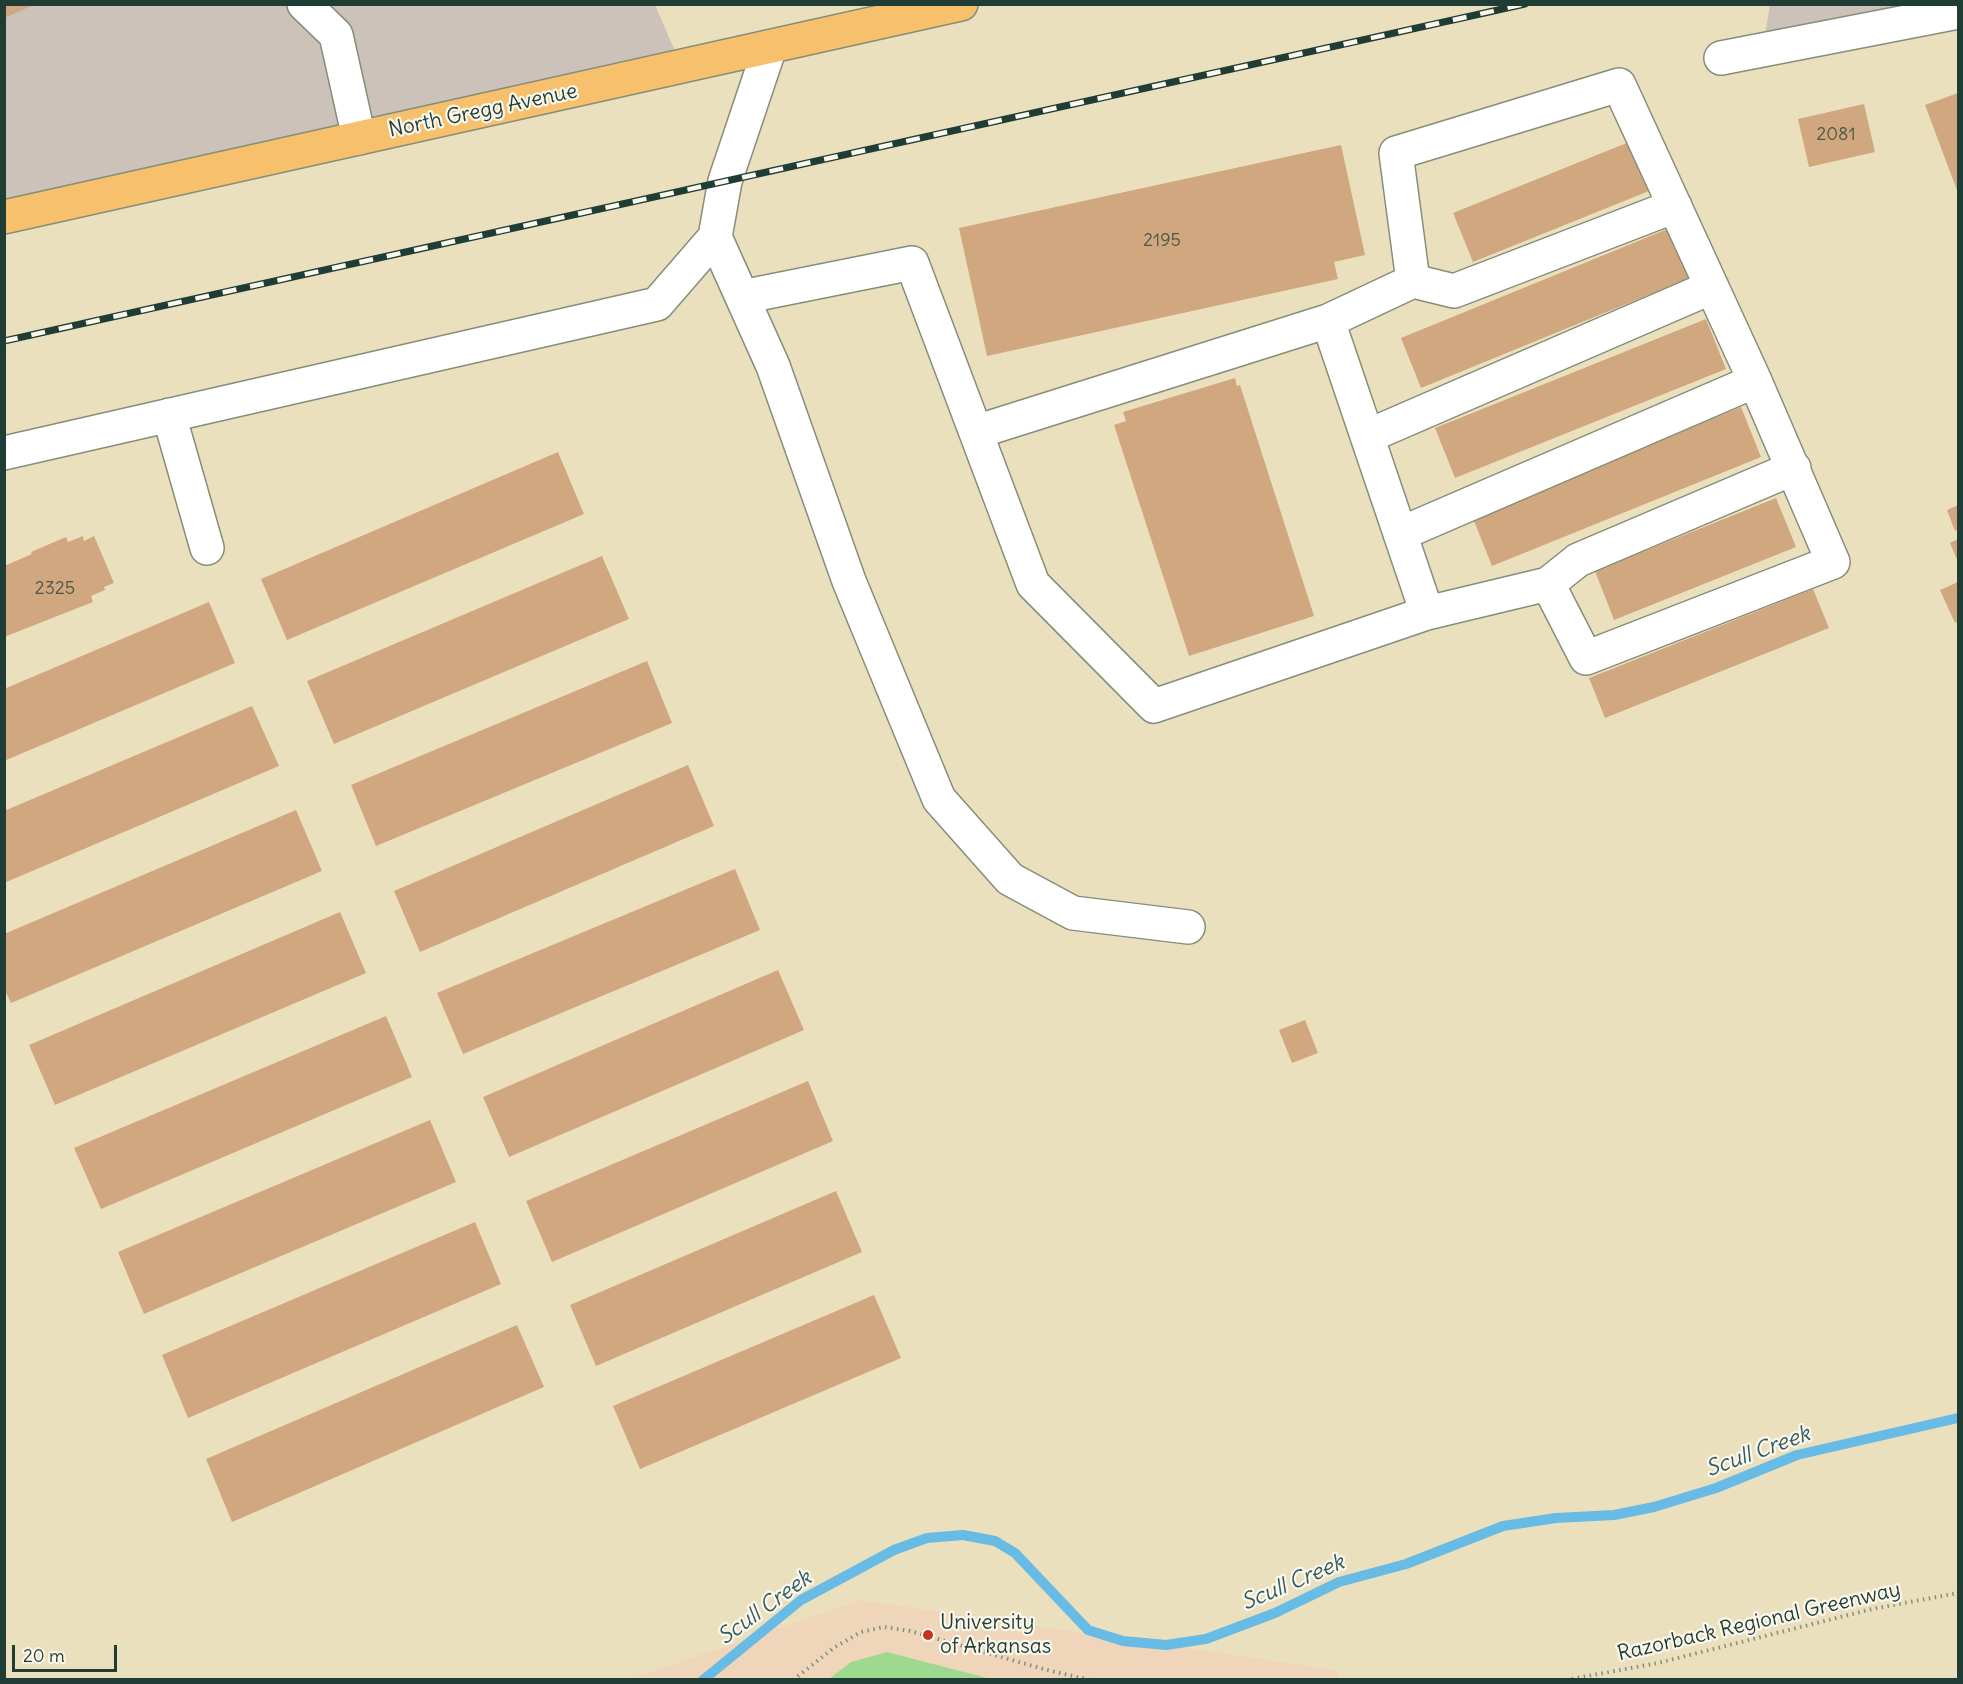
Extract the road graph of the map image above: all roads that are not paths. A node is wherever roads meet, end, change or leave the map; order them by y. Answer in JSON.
{"nodes":[{"id":1,"x":304,"y":4,"type":"edge"},
{"id":2,"x":961,"y":4,"type":"edge"},
{"id":3,"x":1959,"y":12,"type":"edge"},
{"id":4,"x":770,"y":47,"type":"junction"},
{"id":5,"x":1721,"y":58,"type":"dead end"},
{"id":6,"x":359,"y":138,"type":"junction"},
{"id":7,"x":1675,"y":206,"type":"junction"},
{"id":8,"x":4,"y":217,"type":"edge"},
{"id":9,"x":715,"y":237,"type":"junction"},
{"id":10,"x":1413,"y":281,"type":"junction"},
{"id":11,"x":1712,"y":287,"type":"junction"},
{"id":12,"x":742,"y":297,"type":"junction"},
{"id":13,"x":1328,"y":321,"type":"junction"},
{"id":14,"x":1755,"y":381,"type":"junction"},
{"id":15,"x":169,"y":415,"type":"junction"},
{"id":16,"x":976,"y":432,"type":"junction"},
{"id":17,"x":1368,"y":436,"type":"junction"},
{"id":18,"x":4,"y":453,"type":"edge"},
{"id":19,"x":1794,"y":468,"type":"junction"},
{"id":20,"x":1400,"y":534,"type":"junction"},
{"id":21,"x":207,"y":548,"type":"dead end"},
{"id":22,"x":1548,"y":584,"type":"junction"},
{"id":23,"x":1427,"y":613,"type":"junction"},
{"id":24,"x":1188,"y":927,"type":"dead end"}],
"edges":[{"from":1,"to":6,"type":"street"},
{"from":2,"to":4,"type":"main road","name":"North Gregg Avenue"},
{"from":3,"to":5,"type":"street"},
{"from":4,"to":6,"type":"main road","name":"North Gregg Avenue"},
{"from":4,"to":9,"type":"street"},
{"from":6,"to":8,"type":"main road","name":"North Gregg Avenue"},
{"from":7,"to":10,"type":"street"},
{"from":7,"to":10,"type":"street"},
{"from":7,"to":11,"type":"street"},
{"from":9,"to":12,"type":"street"},
{"from":9,"to":15,"type":"street"},
{"from":10,"to":13,"type":"street"},
{"from":11,"to":14,"type":"street"},
{"from":11,"to":17,"type":"street"},
{"from":12,"to":16,"type":"street"},
{"from":12,"to":24,"type":"street"},
{"from":13,"to":16,"type":"street"},
{"from":13,"to":17,"type":"street"},
{"from":14,"to":19,"type":"street"},
{"from":14,"to":20,"type":"street"},
{"from":15,"to":18,"type":"street"},
{"from":15,"to":21,"type":"street"},
{"from":16,"to":23,"type":"street"},
{"from":17,"to":20,"type":"street"},
{"from":19,"to":22,"type":"street"},
{"from":19,"to":22,"type":"street"},
{"from":20,"to":23,"type":"street"},
{"from":22,"to":23,"type":"street"}]}
